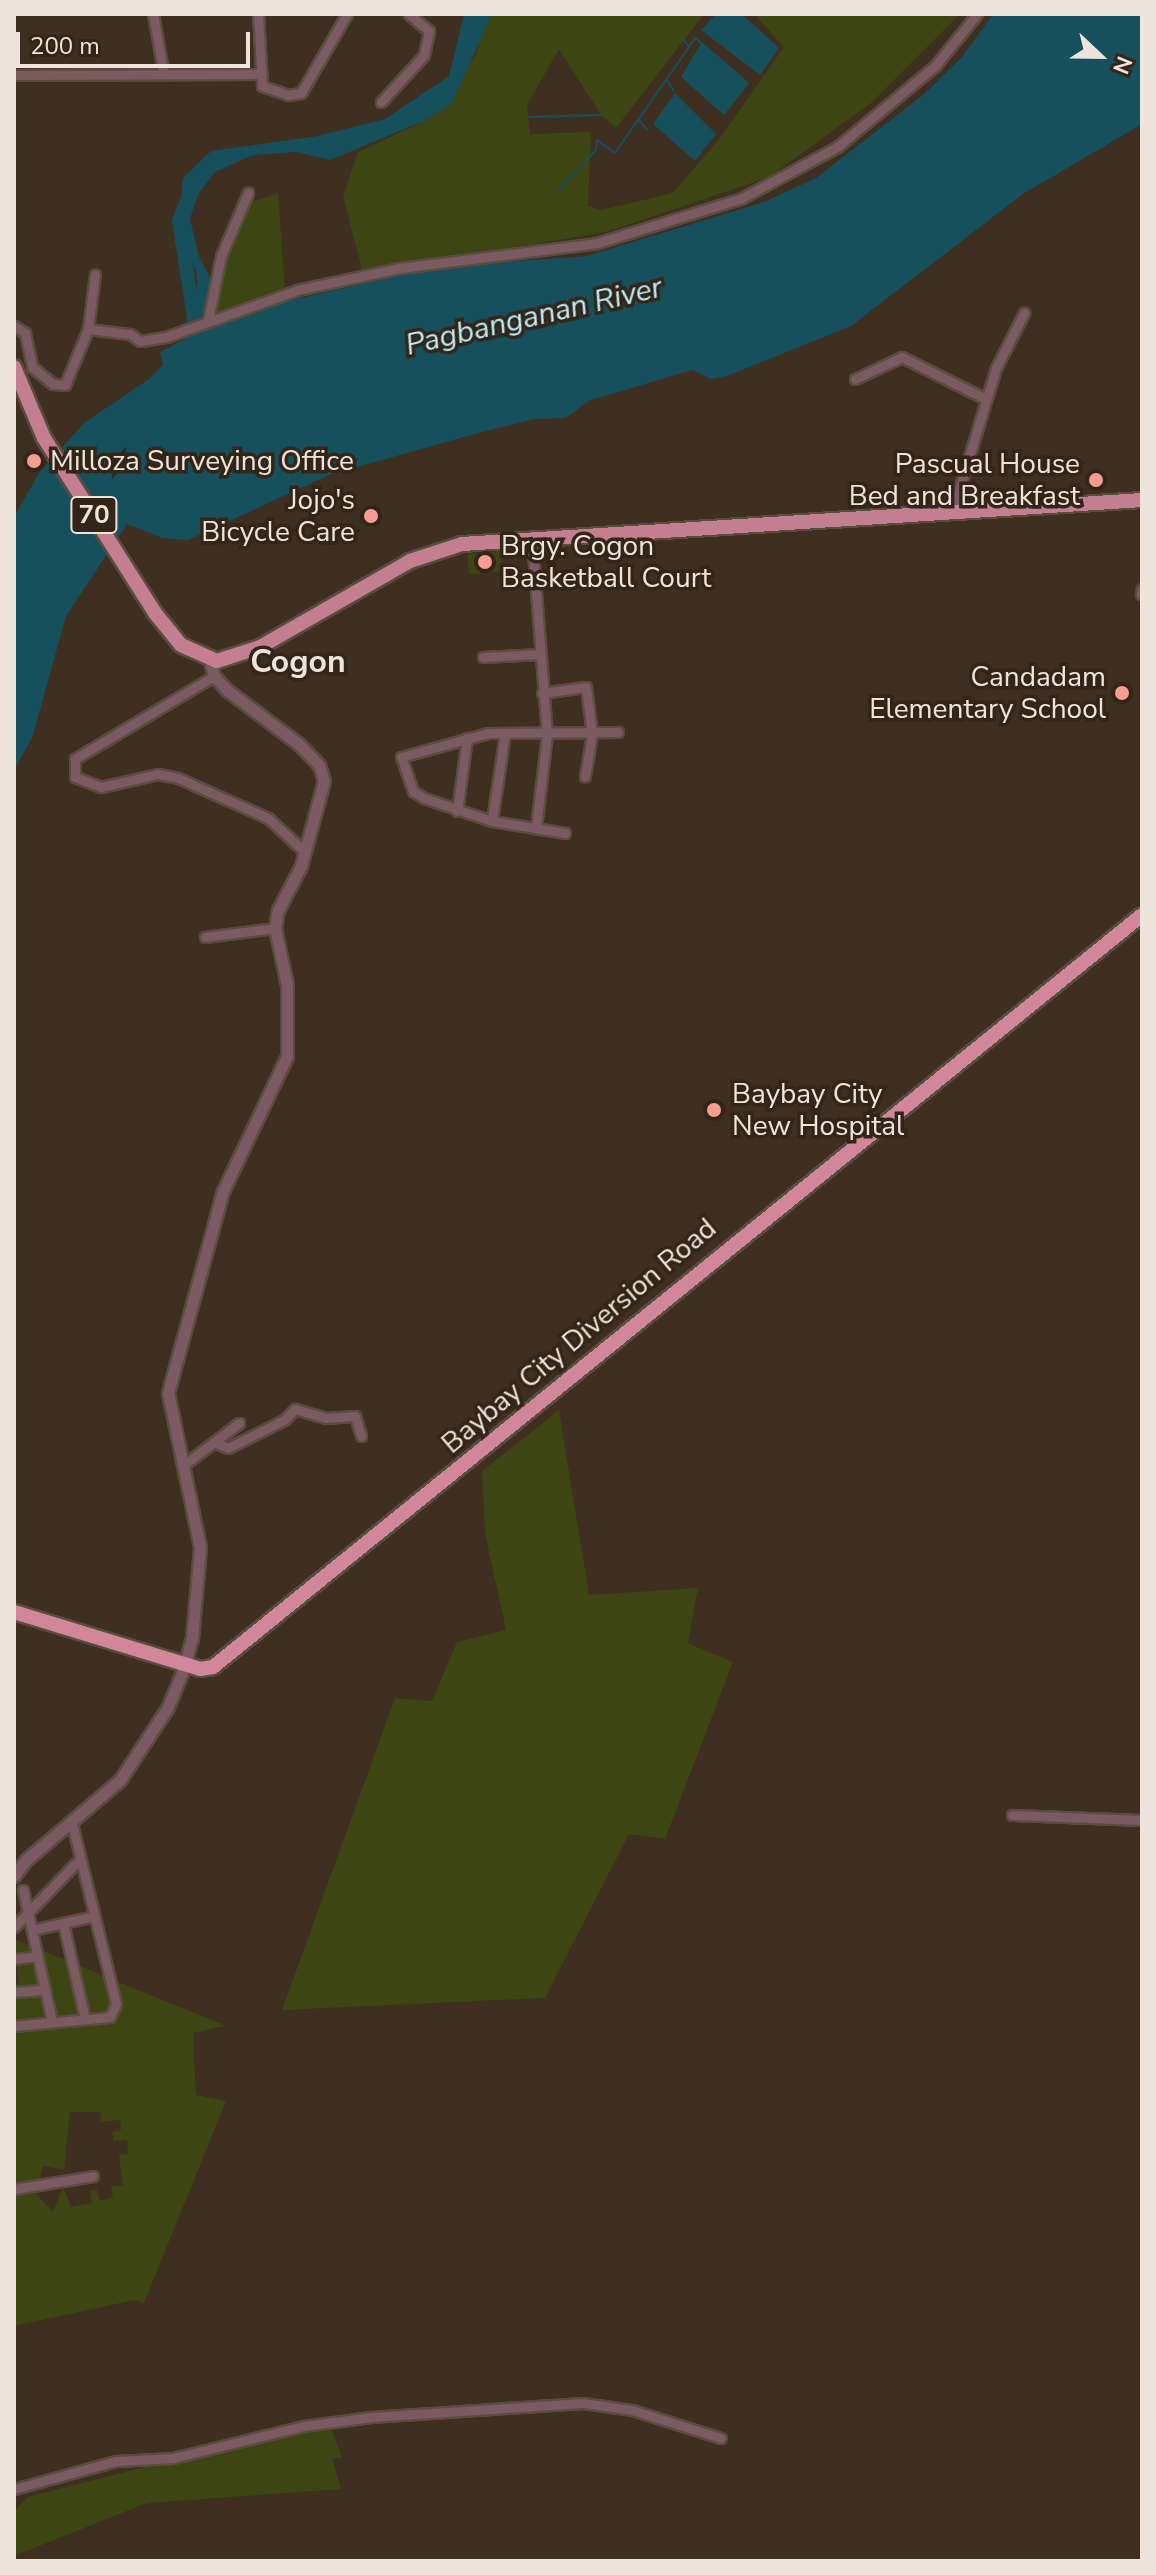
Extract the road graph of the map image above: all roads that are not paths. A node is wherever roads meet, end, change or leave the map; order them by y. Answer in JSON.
{"nodes":[{"id":1,"x":153,"y":14,"type":"edge"},
{"id":2,"x":258,"y":14,"type":"edge"},
{"id":3,"x":347,"y":14,"type":"edge"},
{"id":4,"x":409,"y":14,"type":"edge"},
{"id":5,"x":977,"y":14,"type":"edge"},
{"id":6,"x":163,"y":70,"type":"junction"},
{"id":7,"x":262,"y":74,"type":"junction"},
{"id":8,"x":14,"y":75,"type":"edge"},
{"id":9,"x":381,"y":102,"type":"dead end"},
{"id":10,"x":248,"y":193,"type":"dead end"},
{"id":11,"x":95,"y":274,"type":"dead end"},
{"id":12,"x":1024,"y":313,"type":"dead end"},
{"id":13,"x":207,"y":322,"type":"junction"},
{"id":14,"x":14,"y":326,"type":"edge"},
{"id":15,"x":88,"y":329,"type":"junction"},
{"id":16,"x":14,"y":367,"type":"edge"},
{"id":17,"x":855,"y":379,"type":"dead end"},
{"id":18,"x":986,"y":399,"type":"junction"},
{"id":19,"x":1142,"y":500,"type":"edge"},
{"id":20,"x":952,"y":513,"type":"junction"},
{"id":21,"x":532,"y":540,"type":"junction"},
{"id":22,"x":540,"y":654,"type":"junction"},
{"id":23,"x":483,"y":657,"type":"dead end"},
{"id":24,"x":210,"y":660,"type":"junction"},
{"id":25,"x":214,"y":676,"type":"junction"},
{"id":26,"x":542,"y":693,"type":"junction"},
{"id":27,"x":618,"y":732,"type":"dead end"},
{"id":28,"x":505,"y":733,"type":"junction"},
{"id":29,"x":547,"y":734,"type":"junction"},
{"id":30,"x":592,"y":734,"type":"junction"},
{"id":31,"x":467,"y":738,"type":"junction"},
{"id":32,"x":585,"y":776,"type":"dead end"},
{"id":33,"x":457,"y":811,"type":"junction"},
{"id":34,"x":492,"y":821,"type":"junction"},
{"id":35,"x":536,"y":828,"type":"junction"},
{"id":36,"x":565,"y":833,"type":"dead end"},
{"id":37,"x":305,"y":852,"type":"junction"},
{"id":38,"x":1142,"y":915,"type":"edge"},
{"id":39,"x":275,"y":928,"type":"junction"},
{"id":40,"x":205,"y":937,"type":"dead end"},
{"id":41,"x":239,"y":1423,"type":"dead end"},
{"id":42,"x":361,"y":1436,"type":"dead end"},
{"id":43,"x":214,"y":1442,"type":"junction"},
{"id":44,"x":185,"y":1464,"type":"junction"},
{"id":45,"x":14,"y":1612,"type":"edge"},
{"id":46,"x":186,"y":1664,"type":"junction"},
{"id":47,"x":1012,"y":1815,"type":"dead end"},
{"id":48,"x":1142,"y":1820,"type":"edge"},
{"id":49,"x":72,"y":1823,"type":"junction"},
{"id":50,"x":80,"y":1859,"type":"junction"},
{"id":51,"x":14,"y":1876,"type":"edge"},
{"id":52,"x":23,"y":1890,"type":"dead end"},
{"id":53,"x":28,"y":1913,"type":"junction"},
{"id":54,"x":94,"y":1916,"type":"junction"},
{"id":55,"x":63,"y":1923,"type":"junction"},
{"id":56,"x":14,"y":1927,"type":"edge"},
{"id":57,"x":32,"y":1930,"type":"junction"},
{"id":58,"x":37,"y":1956,"type":"junction"},
{"id":59,"x":14,"y":1959,"type":"edge"},
{"id":60,"x":45,"y":1990,"type":"junction"},
{"id":61,"x":14,"y":1992,"type":"edge"},
{"id":62,"x":85,"y":2019,"type":"junction"},
{"id":63,"x":52,"y":2022,"type":"junction"},
{"id":64,"x":14,"y":2026,"type":"edge"},
{"id":65,"x":93,"y":2176,"type":"dead end"},
{"id":66,"x":14,"y":2189,"type":"edge"},
{"id":67,"x":721,"y":2438,"type":"dead end"},
{"id":68,"x":14,"y":2489,"type":"edge"}],
"edges":[{"from":1,"to":6,"type":"street"},
{"from":2,"to":7,"type":"street"},
{"from":3,"to":7,"type":"street"},
{"from":4,"to":9,"type":"street"},
{"from":5,"to":13,"type":"street"},
{"from":6,"to":7,"type":"street"},
{"from":6,"to":8,"type":"street"},
{"from":10,"to":13,"type":"street"},
{"from":11,"to":15,"type":"street"},
{"from":12,"to":18,"type":"street"},
{"from":13,"to":15,"type":"street"},
{"from":14,"to":15,"type":"street"},
{"from":16,"to":24,"type":"main road","number":"70"},
{"from":17,"to":18,"type":"street"},
{"from":18,"to":20,"type":"street"},
{"from":19,"to":20,"type":"main road"},
{"from":20,"to":21,"type":"main road"},
{"from":21,"to":22,"type":"street"},
{"from":21,"to":24,"type":"main road"},
{"from":22,"to":23,"type":"street"},
{"from":22,"to":26,"type":"street"},
{"from":24,"to":25,"type":"street"},
{"from":25,"to":37,"type":"street"},
{"from":25,"to":37,"type":"street"},
{"from":26,"to":29,"type":"street"},
{"from":26,"to":30,"type":"street"},
{"from":27,"to":30,"type":"street"},
{"from":28,"to":29,"type":"street"},
{"from":28,"to":31,"type":"street"},
{"from":28,"to":34,"type":"street"},
{"from":29,"to":30,"type":"street"},
{"from":29,"to":35,"type":"street"},
{"from":30,"to":32,"type":"street"},
{"from":31,"to":33,"type":"street"},
{"from":31,"to":33,"type":"street"},
{"from":33,"to":34,"type":"street"},
{"from":34,"to":35,"type":"street"},
{"from":35,"to":36,"type":"street"},
{"from":37,"to":39,"type":"street"},
{"from":38,"to":46,"type":"highway","name":"Baybay City Diversion Road"},
{"from":39,"to":40,"type":"street"},
{"from":39,"to":44,"type":"street"},
{"from":41,"to":43,"type":"street"},
{"from":42,"to":43,"type":"street"},
{"from":43,"to":44,"type":"street"},
{"from":44,"to":46,"type":"street"},
{"from":45,"to":46,"type":"highway","name":"Baybay City Diversion Road"},
{"from":46,"to":49,"type":"street"},
{"from":47,"to":48,"type":"street"},
{"from":49,"to":50,"type":"street"},
{"from":49,"to":51,"type":"street"},
{"from":50,"to":53,"type":"street"},
{"from":50,"to":54,"type":"street"},
{"from":52,"to":53,"type":"street"},
{"from":53,"to":56,"type":"street"},
{"from":53,"to":57,"type":"street"},
{"from":54,"to":55,"type":"street"},
{"from":54,"to":62,"type":"street"},
{"from":55,"to":57,"type":"street"},
{"from":55,"to":62,"type":"street"},
{"from":57,"to":58,"type":"street"},
{"from":58,"to":59,"type":"street"},
{"from":58,"to":60,"type":"street"},
{"from":60,"to":61,"type":"street"},
{"from":60,"to":63,"type":"street"},
{"from":62,"to":63,"type":"street"},
{"from":63,"to":64,"type":"street"},
{"from":65,"to":66,"type":"street"},
{"from":67,"to":68,"type":"street"}]}
